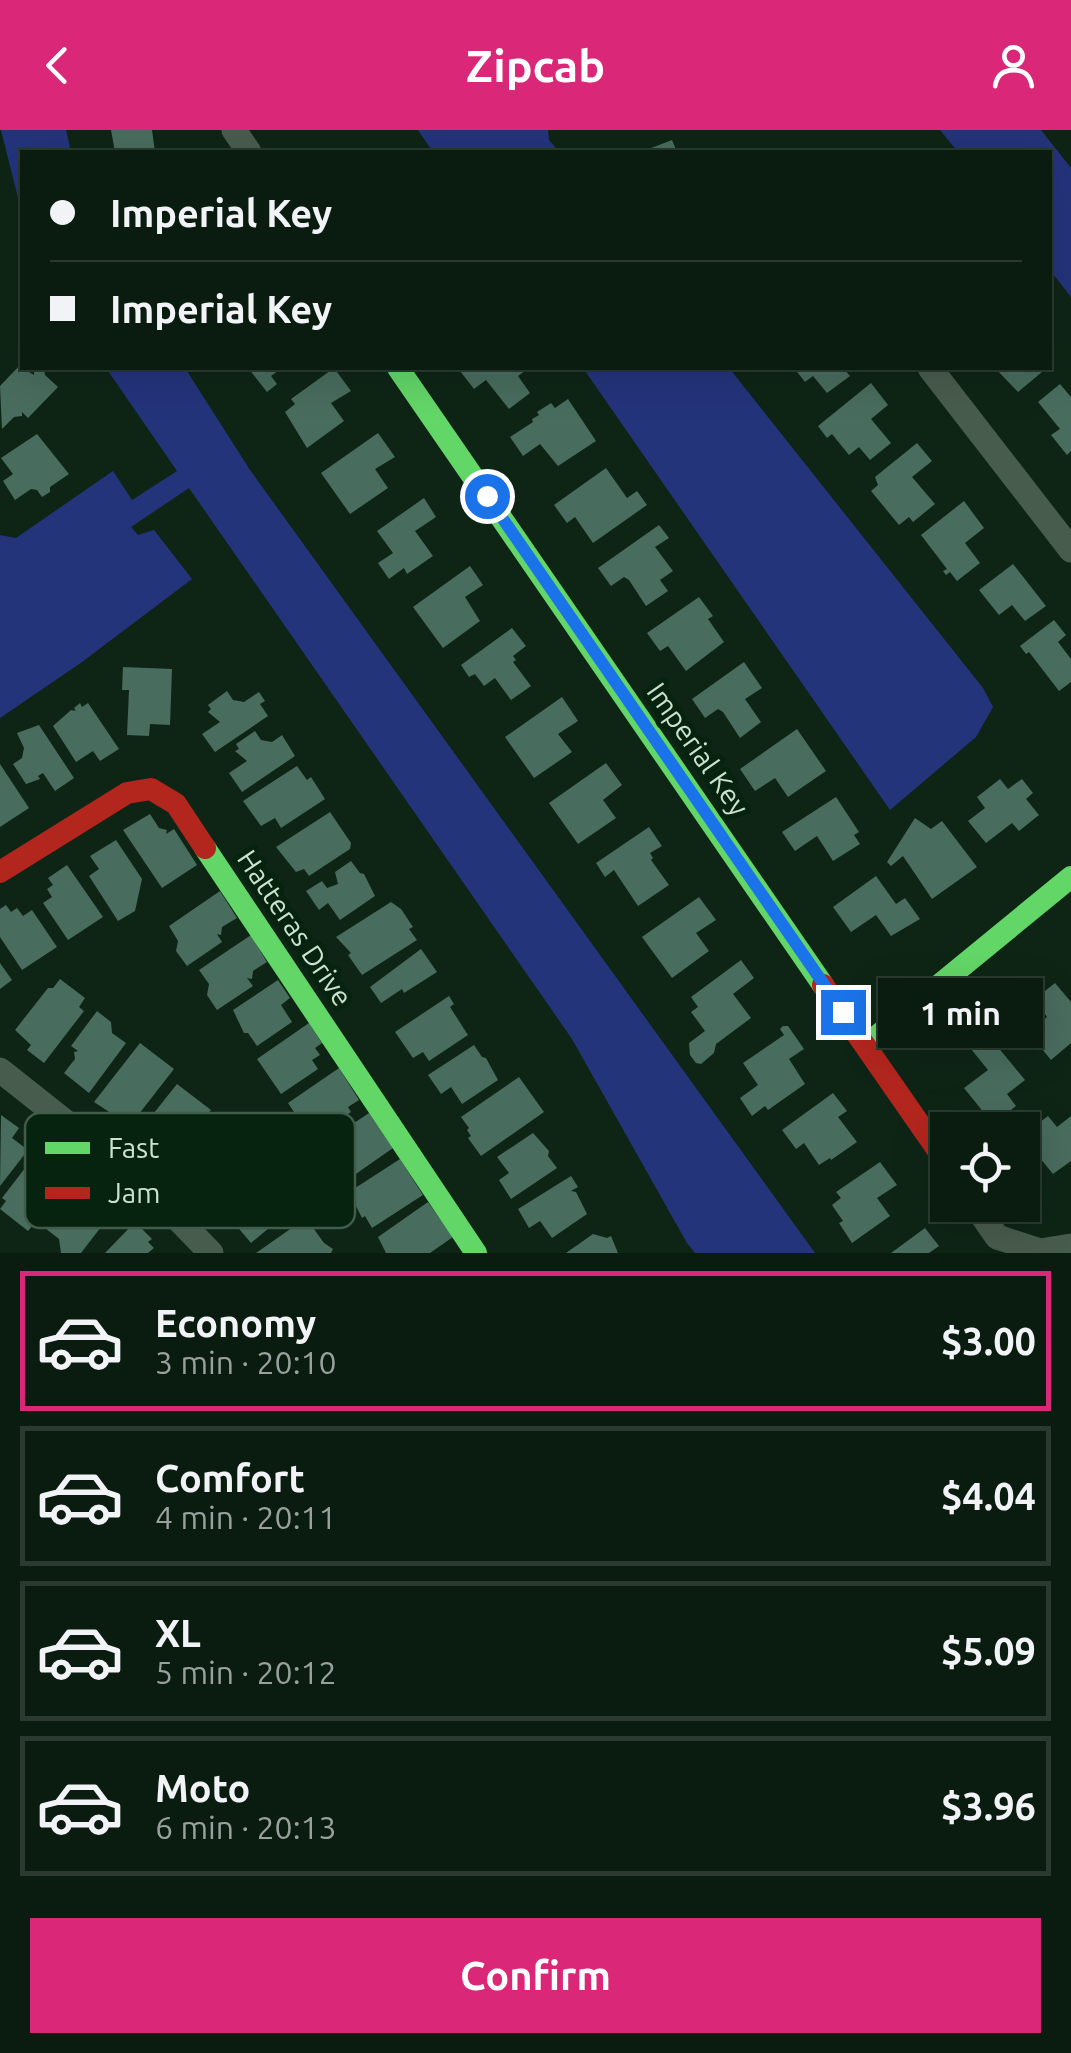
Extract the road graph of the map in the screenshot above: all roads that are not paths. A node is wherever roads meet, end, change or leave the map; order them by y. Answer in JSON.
{"nodes":[{"id":1,"x":399,"y":370,"type":"edge"},
{"id":2,"x":932,"y":370,"type":"edge"},
{"id":3,"x":1071,"y":550,"type":"edge"},
{"id":4,"x":0,"y":872,"type":"edge"},
{"id":5,"x":1071,"y":877,"type":"edge"},
{"id":6,"x":866,"y":1045,"type":"junction"},
{"id":7,"x":0,"y":1070,"type":"edge"},
{"id":8,"x":54,"y":1113,"type":"edge"},
{"id":9,"x":930,"y":1138,"type":"edge"},
{"id":10,"x":987,"y":1222,"type":"edge"},
{"id":11,"x":187,"y":1228,"type":"edge"},
{"id":12,"x":1071,"y":1246,"type":"edge"},
{"id":13,"x":211,"y":1253,"type":"edge"},
{"id":14,"x":476,"y":1253,"type":"edge"}],
"edges":[{"from":1,"to":6,"type":"street","name":"Imperial Key"},
{"from":2,"to":3,"type":"street"},
{"from":4,"to":14,"type":"street","name":"Hatteras Drive"},
{"from":5,"to":6,"type":"street"},
{"from":6,"to":9,"type":"street","name":"Imperial Key"},
{"from":7,"to":8,"type":"street"},
{"from":10,"to":12,"type":"street"},
{"from":11,"to":13,"type":"street"}]}
